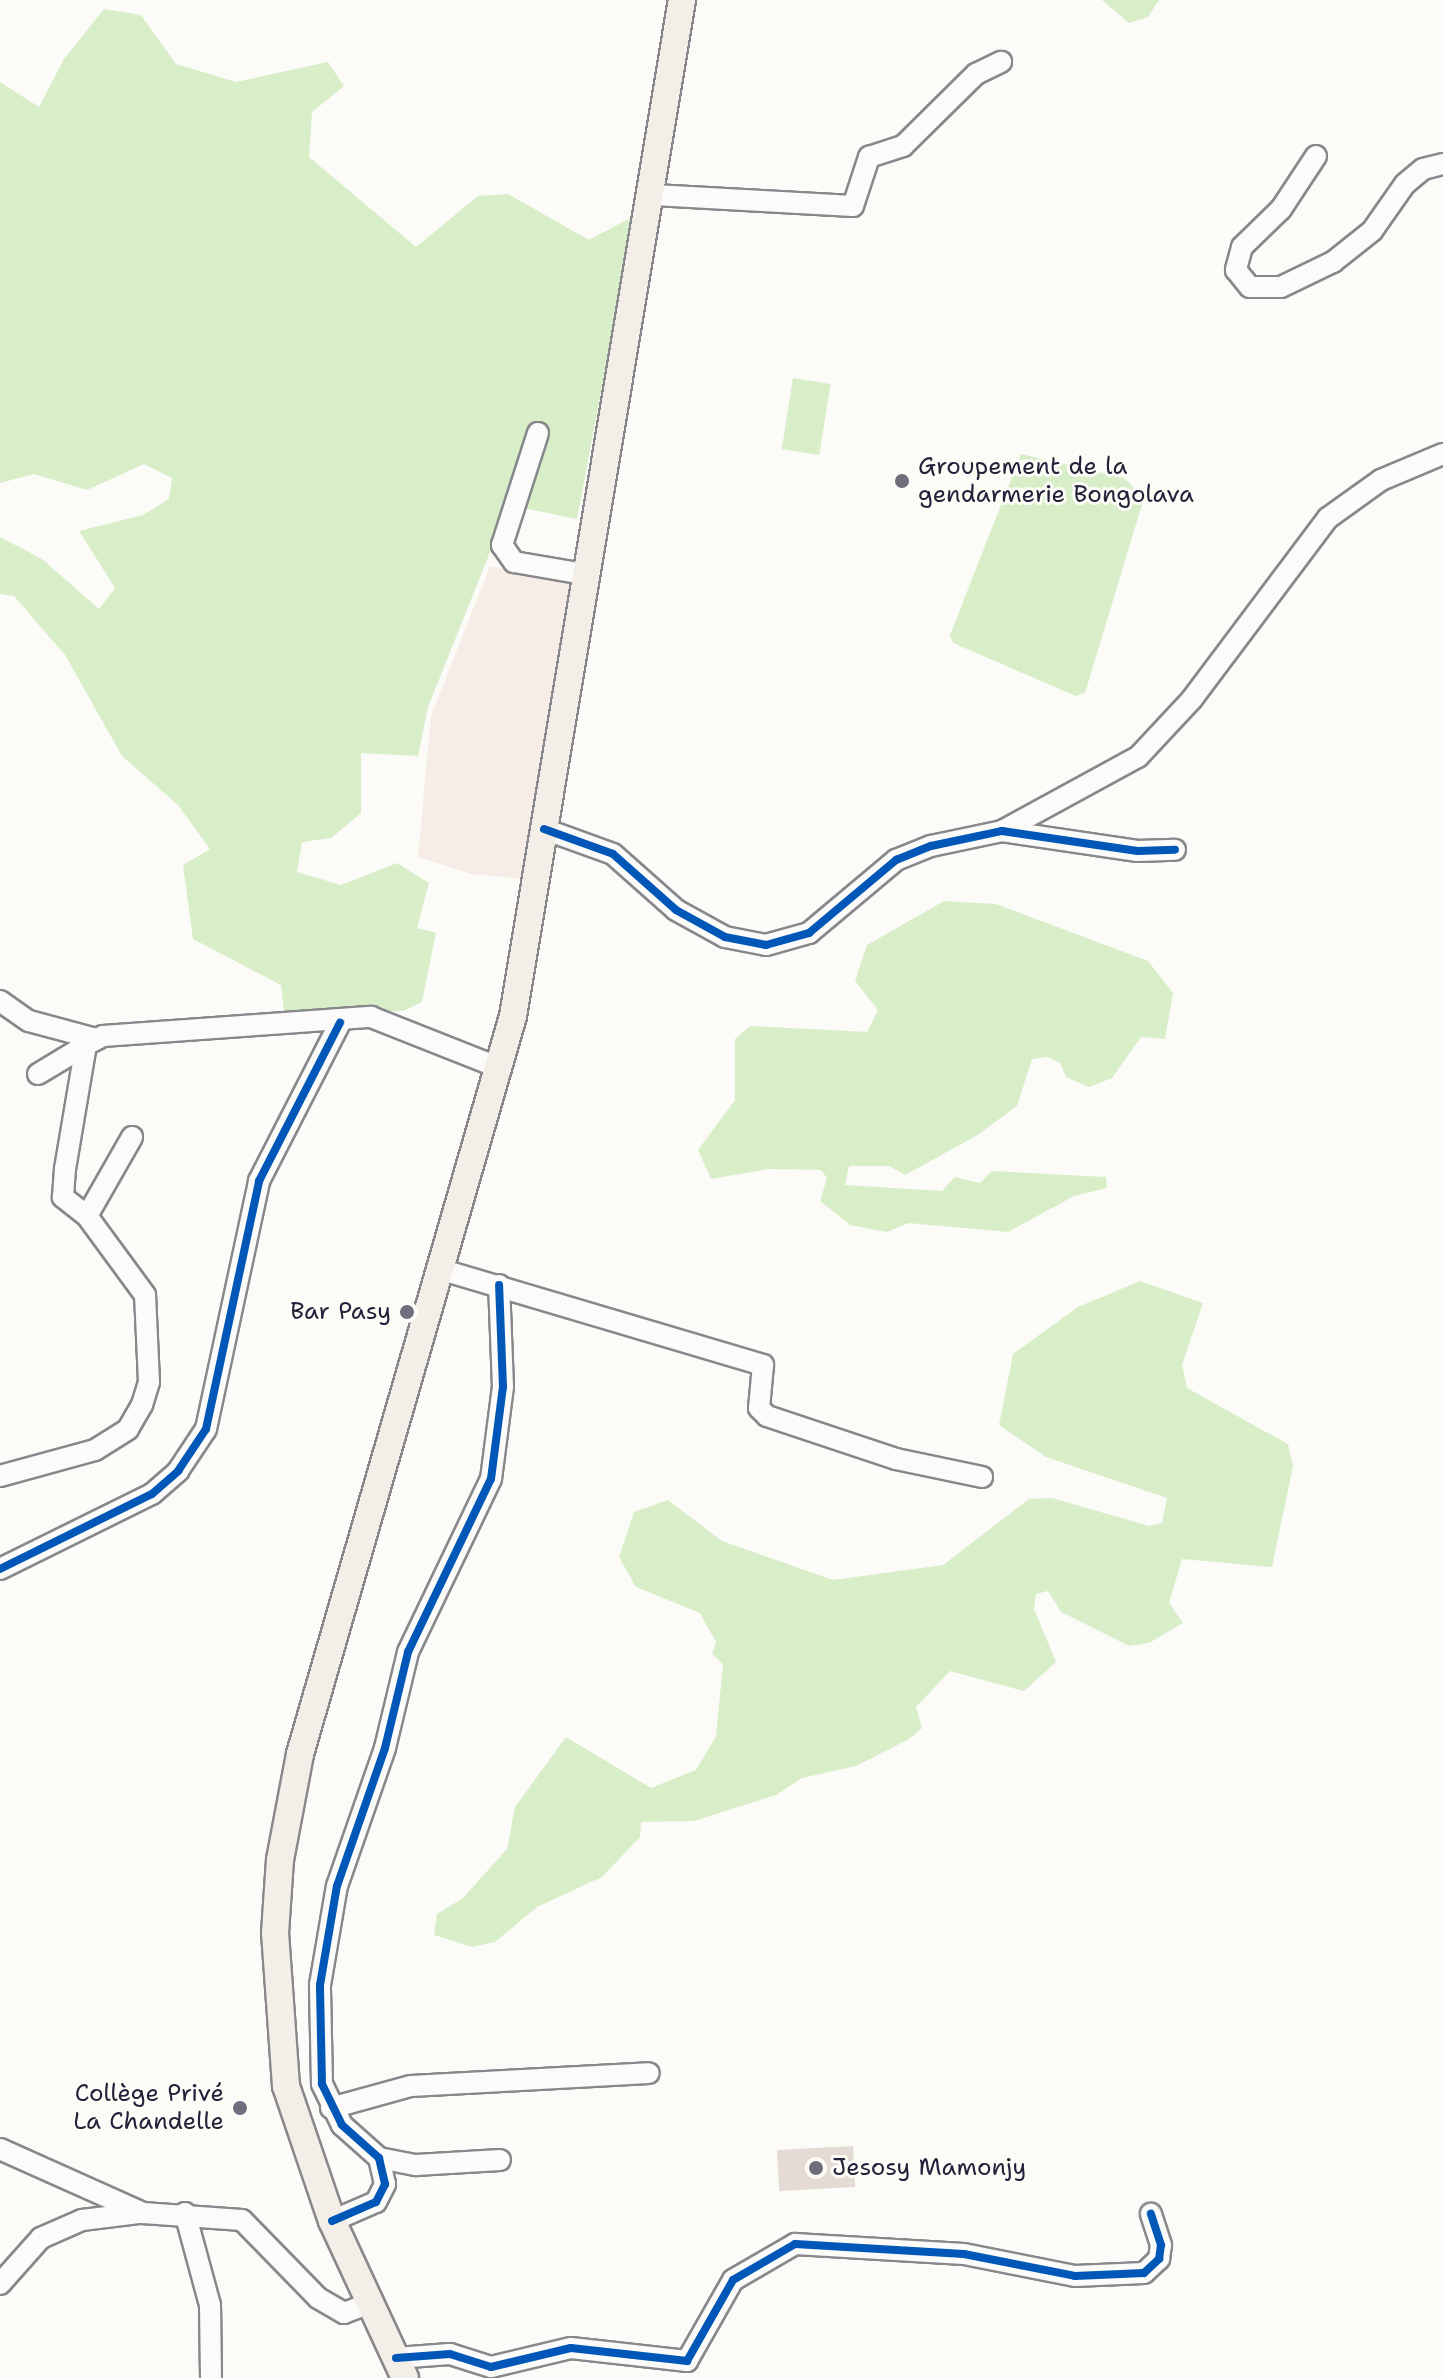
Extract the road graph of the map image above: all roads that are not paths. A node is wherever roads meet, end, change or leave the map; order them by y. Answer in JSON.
{"nodes":[{"id":1,"x":682,"y":0,"type":"edge"},
{"id":2,"x":1001,"y":62,"type":"dead end"},
{"id":3,"x":1316,"y":156,"type":"dead end"},
{"id":4,"x":1443,"y":164,"type":"edge"},
{"id":5,"x":654,"y":195,"type":"junction"},
{"id":6,"x":538,"y":433,"type":"dead end"},
{"id":7,"x":1443,"y":454,"type":"edge"},
{"id":8,"x":589,"y":575,"type":"junction"},
{"id":9,"x":544,"y":829,"type":"junction"},
{"id":10,"x":1002,"y":831,"type":"junction"},
{"id":11,"x":1175,"y":850,"type":"dead end"},
{"id":12,"x":0,"y":1001,"type":"edge"},
{"id":13,"x":340,"y":1023,"type":"junction"},
{"id":14,"x":91,"y":1042,"type":"junction"},
{"id":15,"x":497,"y":1067,"type":"junction"},
{"id":16,"x":38,"y":1074,"type":"dead end"},
{"id":17,"x":132,"y":1137,"type":"dead end"},
{"id":18,"x":87,"y":1216,"type":"junction"},
{"id":19,"x":439,"y":1269,"type":"junction"},
{"id":20,"x":499,"y":1285,"type":"junction"},
{"id":21,"x":0,"y":1476,"type":"edge"},
{"id":22,"x":982,"y":1477,"type":"dead end"},
{"id":23,"x":0,"y":1569,"type":"edge"},
{"id":24,"x":649,"y":2073,"type":"dead end"},
{"id":25,"x":331,"y":2108,"type":"junction"},
{"id":26,"x":0,"y":2149,"type":"edge"},
{"id":27,"x":379,"y":2158,"type":"junction"},
{"id":28,"x":500,"y":2160,"type":"dead end"},
{"id":29,"x":143,"y":2213,"type":"junction"},
{"id":30,"x":185,"y":2213,"type":"junction"},
{"id":31,"x":1151,"y":2214,"type":"dead end"},
{"id":32,"x":332,"y":2221,"type":"junction"},
{"id":33,"x":0,"y":2284,"type":"edge"},
{"id":34,"x":370,"y":2303,"type":"junction"},
{"id":35,"x":401,"y":2368,"type":"edge"},
{"id":36,"x":211,"y":2378,"type":"edge"}],
"edges":[{"from":1,"to":5,"type":"main road"},
{"from":2,"to":5,"type":"street"},
{"from":3,"to":4,"type":"street"},
{"from":5,"to":8,"type":"main road"},
{"from":6,"to":8,"type":"street"},
{"from":7,"to":10,"type":"street"},
{"from":8,"to":9,"type":"main road"},
{"from":9,"to":10,"type":"street"},
{"from":9,"to":15,"type":"main road"},
{"from":10,"to":11,"type":"street"},
{"from":12,"to":14,"type":"street"},
{"from":13,"to":14,"type":"street"},
{"from":13,"to":15,"type":"street"},
{"from":13,"to":23,"type":"street"},
{"from":14,"to":16,"type":"street"},
{"from":14,"to":18,"type":"street"},
{"from":15,"to":19,"type":"main road"},
{"from":17,"to":18,"type":"street"},
{"from":18,"to":21,"type":"street"},
{"from":19,"to":20,"type":"street"},
{"from":19,"to":32,"type":"main road"},
{"from":20,"to":22,"type":"street"},
{"from":20,"to":25,"type":"street"},
{"from":24,"to":25,"type":"street"},
{"from":25,"to":27,"type":"street"},
{"from":26,"to":29,"type":"street"},
{"from":27,"to":28,"type":"street"},
{"from":27,"to":32,"type":"street"},
{"from":29,"to":30,"type":"street"},
{"from":29,"to":33,"type":"street"},
{"from":30,"to":34,"type":"street"},
{"from":30,"to":36,"type":"street"},
{"from":31,"to":35,"type":"street"},
{"from":32,"to":34,"type":"main road"},
{"from":34,"to":35,"type":"main road"}]}
